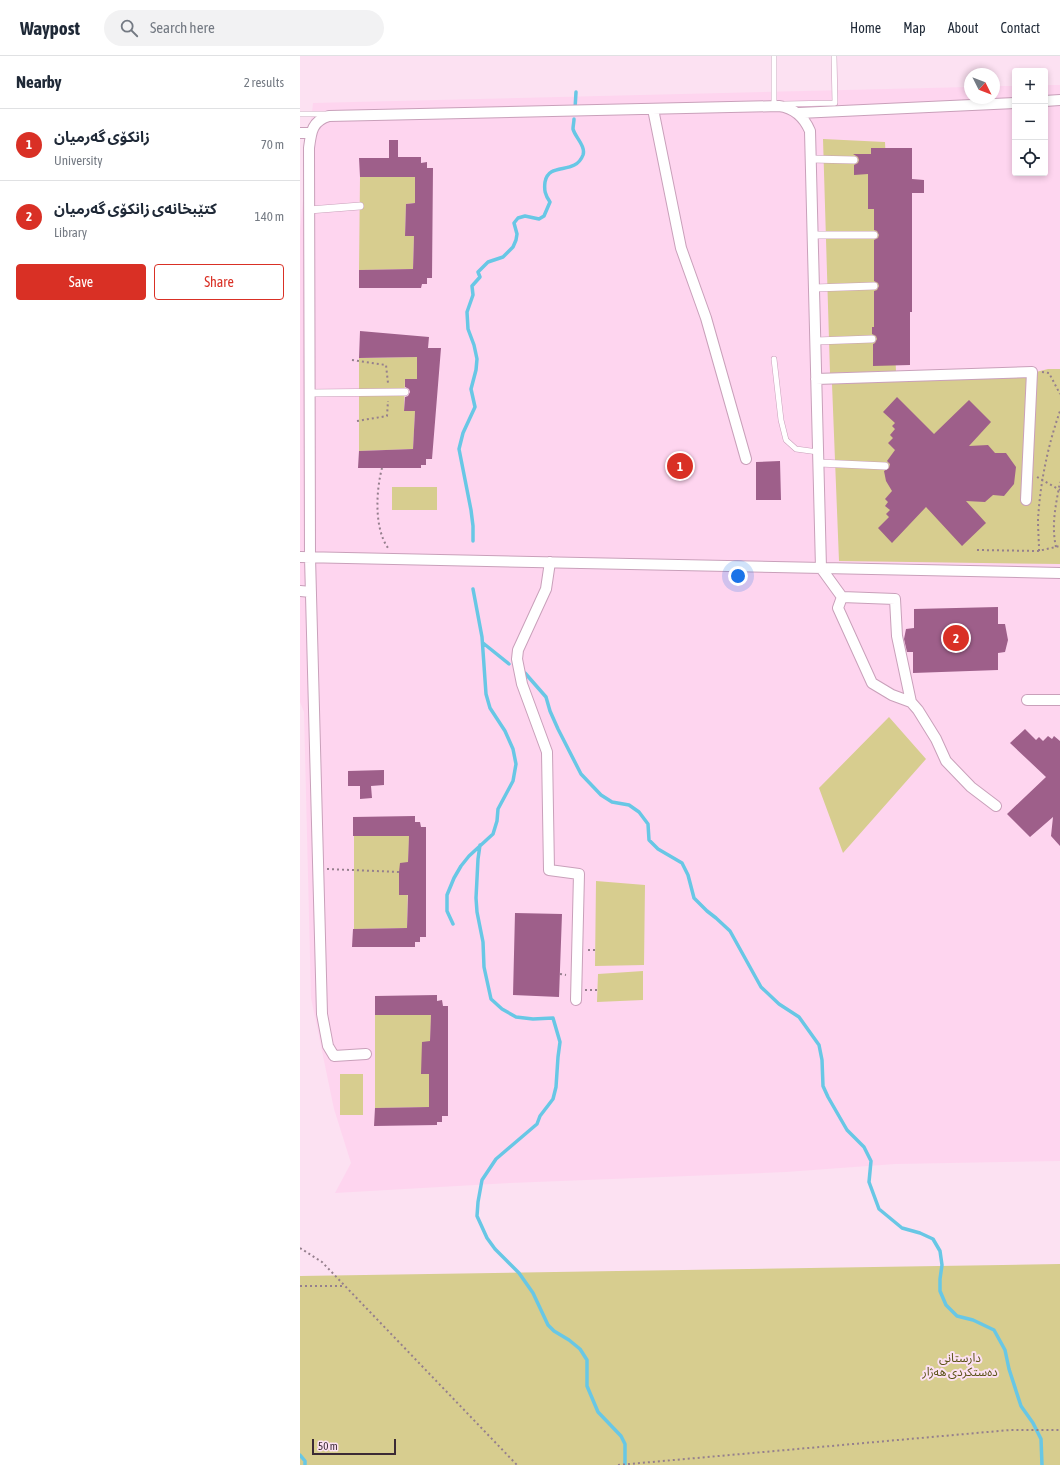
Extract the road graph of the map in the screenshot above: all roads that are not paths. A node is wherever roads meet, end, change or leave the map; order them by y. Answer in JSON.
{"nodes":[{"id":1,"x":774,"y":56,"type":"edge"},
{"id":2,"x":834,"y":56,"type":"edge"},
{"id":3,"x":1060,"y":100,"type":"edge"},
{"id":4,"x":1048,"y":101,"type":"edge"},
{"id":5,"x":1012,"y":103,"type":"edge"},
{"id":6,"x":774,"y":105,"type":"junction"},
{"id":7,"x":653,"y":109,"type":"junction"},
{"id":8,"x":799,"y":113,"type":"junction"},
{"id":9,"x":300,"y":114,"type":"edge"},
{"id":10,"x":300,"y":133,"type":"edge"},
{"id":11,"x":311,"y":133,"type":"junction"},
{"id":12,"x":811,"y":159,"type":"junction"},
{"id":13,"x":854,"y":160,"type":"dead end"},
{"id":14,"x":360,"y":206,"type":"dead end"},
{"id":15,"x":309,"y":210,"type":"junction"},
{"id":16,"x":813,"y":235,"type":"junction"},
{"id":17,"x":874,"y":235,"type":"dead end"},
{"id":18,"x":874,"y":286,"type":"dead end"},
{"id":19,"x":814,"y":288,"type":"junction"},
{"id":20,"x":872,"y":339,"type":"dead end"},
{"id":21,"x":816,"y":341,"type":"junction"},
{"id":22,"x":774,"y":359,"type":"dead end"},
{"id":23,"x":816,"y":379,"type":"junction"},
{"id":24,"x":405,"y":392,"type":"dead end"},
{"id":25,"x":310,"y":393,"type":"junction"},
{"id":26,"x":818,"y":452,"type":"junction"},
{"id":27,"x":746,"y":459,"type":"dead end"},
{"id":28,"x":819,"y":463,"type":"junction"},
{"id":29,"x":885,"y":466,"type":"dead end"},
{"id":30,"x":1026,"y":500,"type":"dead end"},
{"id":31,"x":305,"y":557,"type":"edge"},
{"id":32,"x":550,"y":562,"type":"junction"},
{"id":33,"x":822,"y":568,"type":"junction"},
{"id":34,"x":1060,"y":573,"type":"edge"},
{"id":35,"x":300,"y":591,"type":"edge"},
{"id":36,"x":311,"y":592,"type":"junction"},
{"id":37,"x":842,"y":597,"type":"junction"},
{"id":38,"x":1027,"y":700,"type":"dead end"},
{"id":39,"x":1060,"y":700,"type":"edge"},
{"id":40,"x":911,"y":702,"type":"junction"},
{"id":41,"x":996,"y":806,"type":"dead end"},
{"id":42,"x":576,"y":1000,"type":"dead end"},
{"id":43,"x":366,"y":1054,"type":"dead end"}],
"edges":[{"from":1,"to":6,"type":"lane"},
{"from":2,"to":6,"type":"lane"},
{"from":3,"to":4,"type":"street"},
{"from":5,"to":8,"type":"street"},
{"from":6,"to":9,"type":"lane"},
{"from":7,"to":8,"type":"street"},
{"from":7,"to":11,"type":"street"},
{"from":7,"to":27,"type":"street"},
{"from":8,"to":12,"type":"street"},
{"from":10,"to":11,"type":"street"},
{"from":11,"to":15,"type":"street"},
{"from":12,"to":13,"type":"street"},
{"from":12,"to":16,"type":"street"},
{"from":14,"to":15,"type":"street"},
{"from":15,"to":25,"type":"street"},
{"from":16,"to":17,"type":"street"},
{"from":16,"to":19,"type":"street"},
{"from":18,"to":19,"type":"street"},
{"from":19,"to":21,"type":"street"},
{"from":20,"to":21,"type":"street"},
{"from":21,"to":23,"type":"street"},
{"from":22,"to":26,"type":"lane"},
{"from":23,"to":26,"type":"street"},
{"from":23,"to":30,"type":"street"},
{"from":24,"to":25,"type":"street"},
{"from":25,"to":31,"type":"street"},
{"from":26,"to":28,"type":"street"},
{"from":28,"to":29,"type":"street"},
{"from":28,"to":33,"type":"street"},
{"from":31,"to":32,"type":"street"},
{"from":31,"to":36,"type":"street"},
{"from":32,"to":33,"type":"street"},
{"from":32,"to":42,"type":"street"},
{"from":33,"to":34,"type":"street"},
{"from":33,"to":37,"type":"street"},
{"from":35,"to":36,"type":"street"},
{"from":36,"to":43,"type":"street"},
{"from":37,"to":40,"type":"street"},
{"from":37,"to":40,"type":"street"},
{"from":38,"to":39,"type":"street"},
{"from":40,"to":41,"type":"street"}]}
